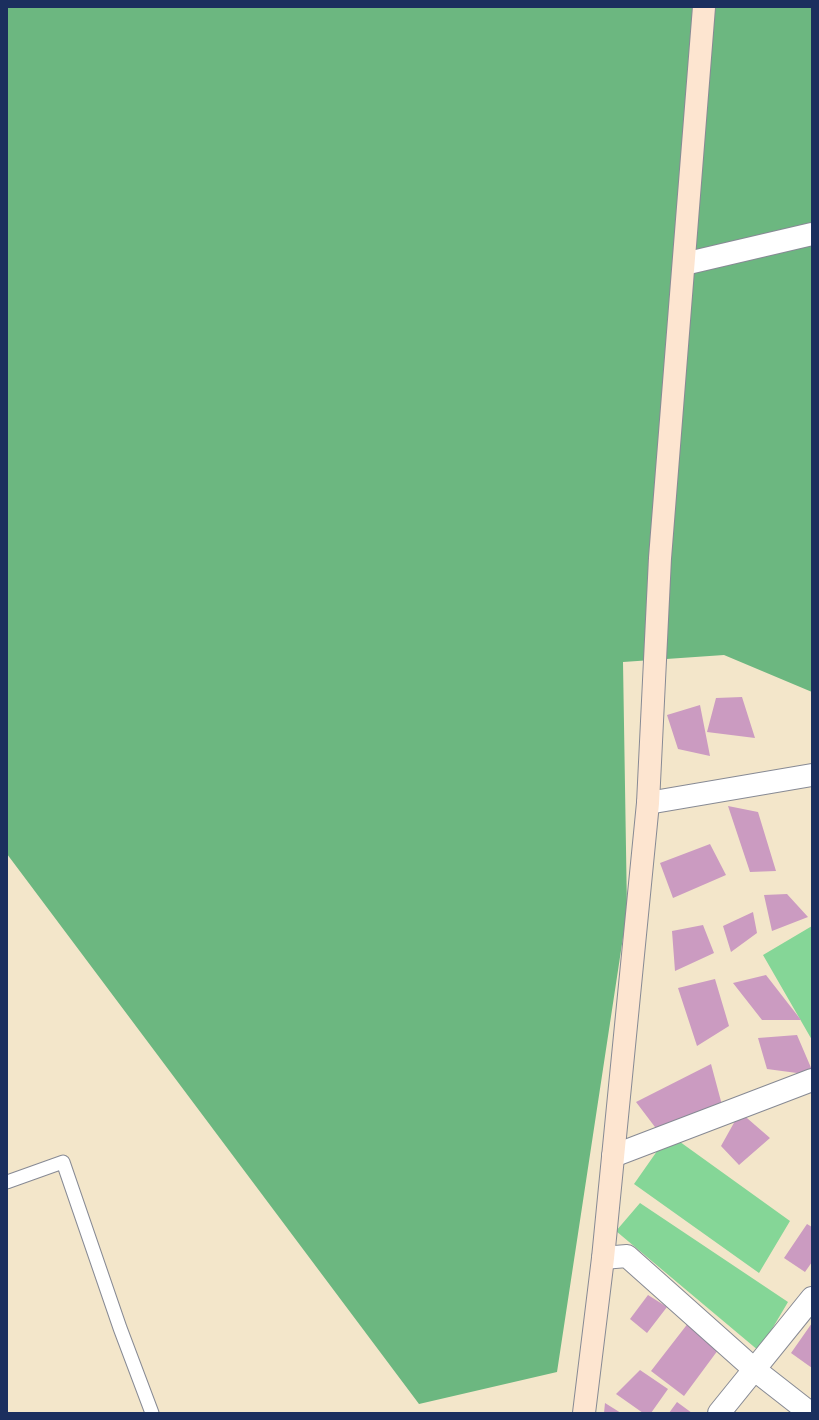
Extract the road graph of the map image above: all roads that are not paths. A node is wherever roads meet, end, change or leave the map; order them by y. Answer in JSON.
{"nodes":[{"id":1,"x":704,"y":7,"type":"edge"},
{"id":2,"x":812,"y":234,"type":"edge"},
{"id":3,"x":684,"y":264,"type":"junction"},
{"id":4,"x":812,"y":774,"type":"edge"},
{"id":5,"x":648,"y":803,"type":"junction"},
{"id":6,"x":812,"y":1080,"type":"edge"},
{"id":7,"x":613,"y":1156,"type":"junction"},
{"id":8,"x":7,"y":1182,"type":"edge"},
{"id":9,"x":603,"y":1258,"type":"junction"},
{"id":10,"x":812,"y":1298,"type":"edge"},
{"id":11,"x":755,"y":1370,"type":"junction"},
{"id":12,"x":152,"y":1413,"type":"edge"},
{"id":13,"x":584,"y":1413,"type":"edge"},
{"id":14,"x":719,"y":1413,"type":"edge"},
{"id":15,"x":810,"y":1413,"type":"edge"}],
"edges":[{"from":1,"to":3,"type":"street"},
{"from":2,"to":3,"type":"street"},
{"from":3,"to":5,"type":"street"},
{"from":4,"to":5,"type":"street"},
{"from":5,"to":7,"type":"street"},
{"from":6,"to":7,"type":"street"},
{"from":7,"to":9,"type":"street"},
{"from":8,"to":12,"type":"lane"},
{"from":9,"to":11,"type":"street"},
{"from":9,"to":13,"type":"street"},
{"from":10,"to":11,"type":"street"},
{"from":11,"to":14,"type":"street"},
{"from":11,"to":15,"type":"street"}]}
